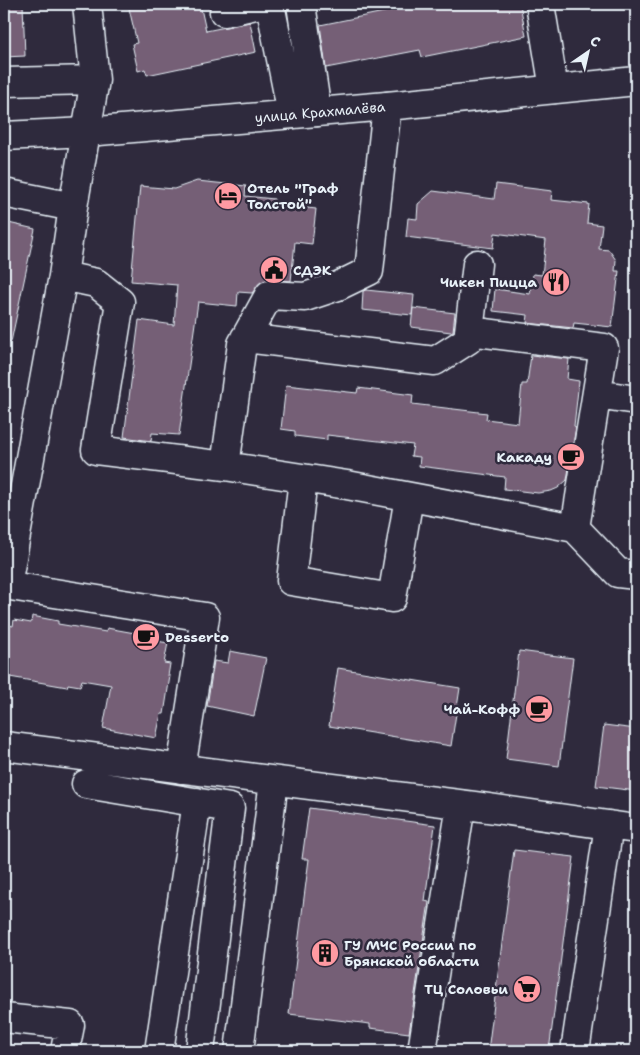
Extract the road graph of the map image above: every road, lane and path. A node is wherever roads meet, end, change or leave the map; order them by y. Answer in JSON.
{"nodes":[{"id":1,"x":87,"y":4,"type":"edge"},
{"id":2,"x":260,"y":4,"type":"edge"},
{"id":3,"x":270,"y":4,"type":"edge"},
{"id":4,"x":301,"y":4,"type":"edge"},
{"id":5,"x":540,"y":4,"type":"edge"},
{"id":6,"x":224,"y":12,"type":"dead end"},
{"id":7,"x":95,"y":80,"type":"junction"},
{"id":8,"x":636,"y":81,"type":"edge"},
{"id":9,"x":4,"y":82,"type":"edge"},
{"id":10,"x":554,"y":89,"type":"junction"},
{"id":11,"x":387,"y":106,"type":"junction"},
{"id":12,"x":305,"y":113,"type":"junction"},
{"id":13,"x":87,"y":132,"type":"junction"},
{"id":14,"x":4,"y":136,"type":"edge"},
{"id":15,"x":4,"y":192,"type":"edge"},
{"id":16,"x":73,"y":207,"type":"junction"},
{"id":17,"x":477,"y":264,"type":"dead end"},
{"id":18,"x":63,"y":276,"type":"junction"},
{"id":19,"x":469,"y":331,"type":"junction"},
{"id":20,"x":246,"y":338,"type":"junction"},
{"id":21,"x":597,"y":394,"type":"junction"},
{"id":22,"x":636,"y":400,"type":"edge"},
{"id":23,"x":225,"y":466,"type":"junction"},
{"id":24,"x":303,"y":479,"type":"junction"},
{"id":25,"x":13,"y":493,"type":"edge"},
{"id":26,"x":409,"y":497,"type":"junction"},
{"id":27,"x":575,"y":528,"type":"junction"},
{"id":28,"x":636,"y":575,"type":"edge"},
{"id":29,"x":5,"y":585,"type":"edge"},
{"id":30,"x":4,"y":746,"type":"edge"},
{"id":31,"x":181,"y":769,"type":"junction"},
{"id":32,"x":274,"y":781,"type":"junction"},
{"id":33,"x":86,"y":784,"type":"dead end"},
{"id":34,"x":197,"y":802,"type":"junction"},
{"id":35,"x":467,"y":805,"type":"junction"},
{"id":36,"x":230,"y":808,"type":"junction"},
{"id":37,"x":609,"y":825,"type":"junction"},
{"id":38,"x":636,"y":829,"type":"edge"},
{"id":39,"x":4,"y":1018,"type":"edge"},
{"id":40,"x":65,"y":1051,"type":"edge"},
{"id":41,"x":159,"y":1051,"type":"edge"},
{"id":42,"x":200,"y":1051,"type":"edge"},
{"id":43,"x":239,"y":1051,"type":"edge"},
{"id":44,"x":422,"y":1051,"type":"edge"},
{"id":45,"x":434,"y":1051,"type":"edge"},
{"id":46,"x":575,"y":1051,"type":"edge"}],
"edges":[{"from":1,"to":7,"type":"main road"},
{"from":2,"to":6,"type":"main road"},
{"from":3,"to":12,"type":"main road"},
{"from":4,"to":12,"type":"main road"},
{"from":5,"to":10,"type":"main road"},
{"from":7,"to":9,"type":"main road"},
{"from":7,"to":13,"type":"main road"},
{"from":8,"to":10,"type":"main road","name":"улица Крахмалёва"},
{"from":10,"to":11,"type":"main road","name":"улица Крахмалёва"},
{"from":11,"to":12,"type":"main road","name":"улица Крахмалёва"},
{"from":11,"to":20,"type":"main road"},
{"from":12,"to":13,"type":"main road","name":"улица Крахмалёва"},
{"from":13,"to":14,"type":"main road","name":"улица Крахмалёва"},
{"from":13,"to":16,"type":"main road"},
{"from":15,"to":16,"type":"main road"},
{"from":16,"to":18,"type":"main road"},
{"from":17,"to":19,"type":"main road"},
{"from":18,"to":23,"type":"main road"},
{"from":18,"to":25,"type":"main road"},
{"from":19,"to":20,"type":"main road"},
{"from":19,"to":21,"type":"main road"},
{"from":20,"to":23,"type":"main road"},
{"from":21,"to":22,"type":"main road"},
{"from":21,"to":27,"type":"main road"},
{"from":23,"to":24,"type":"main road"},
{"from":24,"to":26,"type":"main road"},
{"from":24,"to":26,"type":"main road"},
{"from":25,"to":29,"type":"main road"},
{"from":26,"to":27,"type":"main road"},
{"from":27,"to":28,"type":"main road"},
{"from":29,"to":31,"type":"main road"},
{"from":30,"to":31,"type":"main road"},
{"from":31,"to":32,"type":"main road"},
{"from":32,"to":35,"type":"main road"},
{"from":32,"to":36,"type":"main road"},
{"from":32,"to":43,"type":"main road"},
{"from":33,"to":34,"type":"main road"},
{"from":34,"to":36,"type":"main road"},
{"from":34,"to":41,"type":"main road"},
{"from":35,"to":37,"type":"main road"},
{"from":35,"to":44,"type":"main road"},
{"from":35,"to":45,"type":"main road"},
{"from":36,"to":42,"type":"main road"},
{"from":37,"to":38,"type":"main road"},
{"from":37,"to":46,"type":"main road"},
{"from":39,"to":40,"type":"main road"}]}
